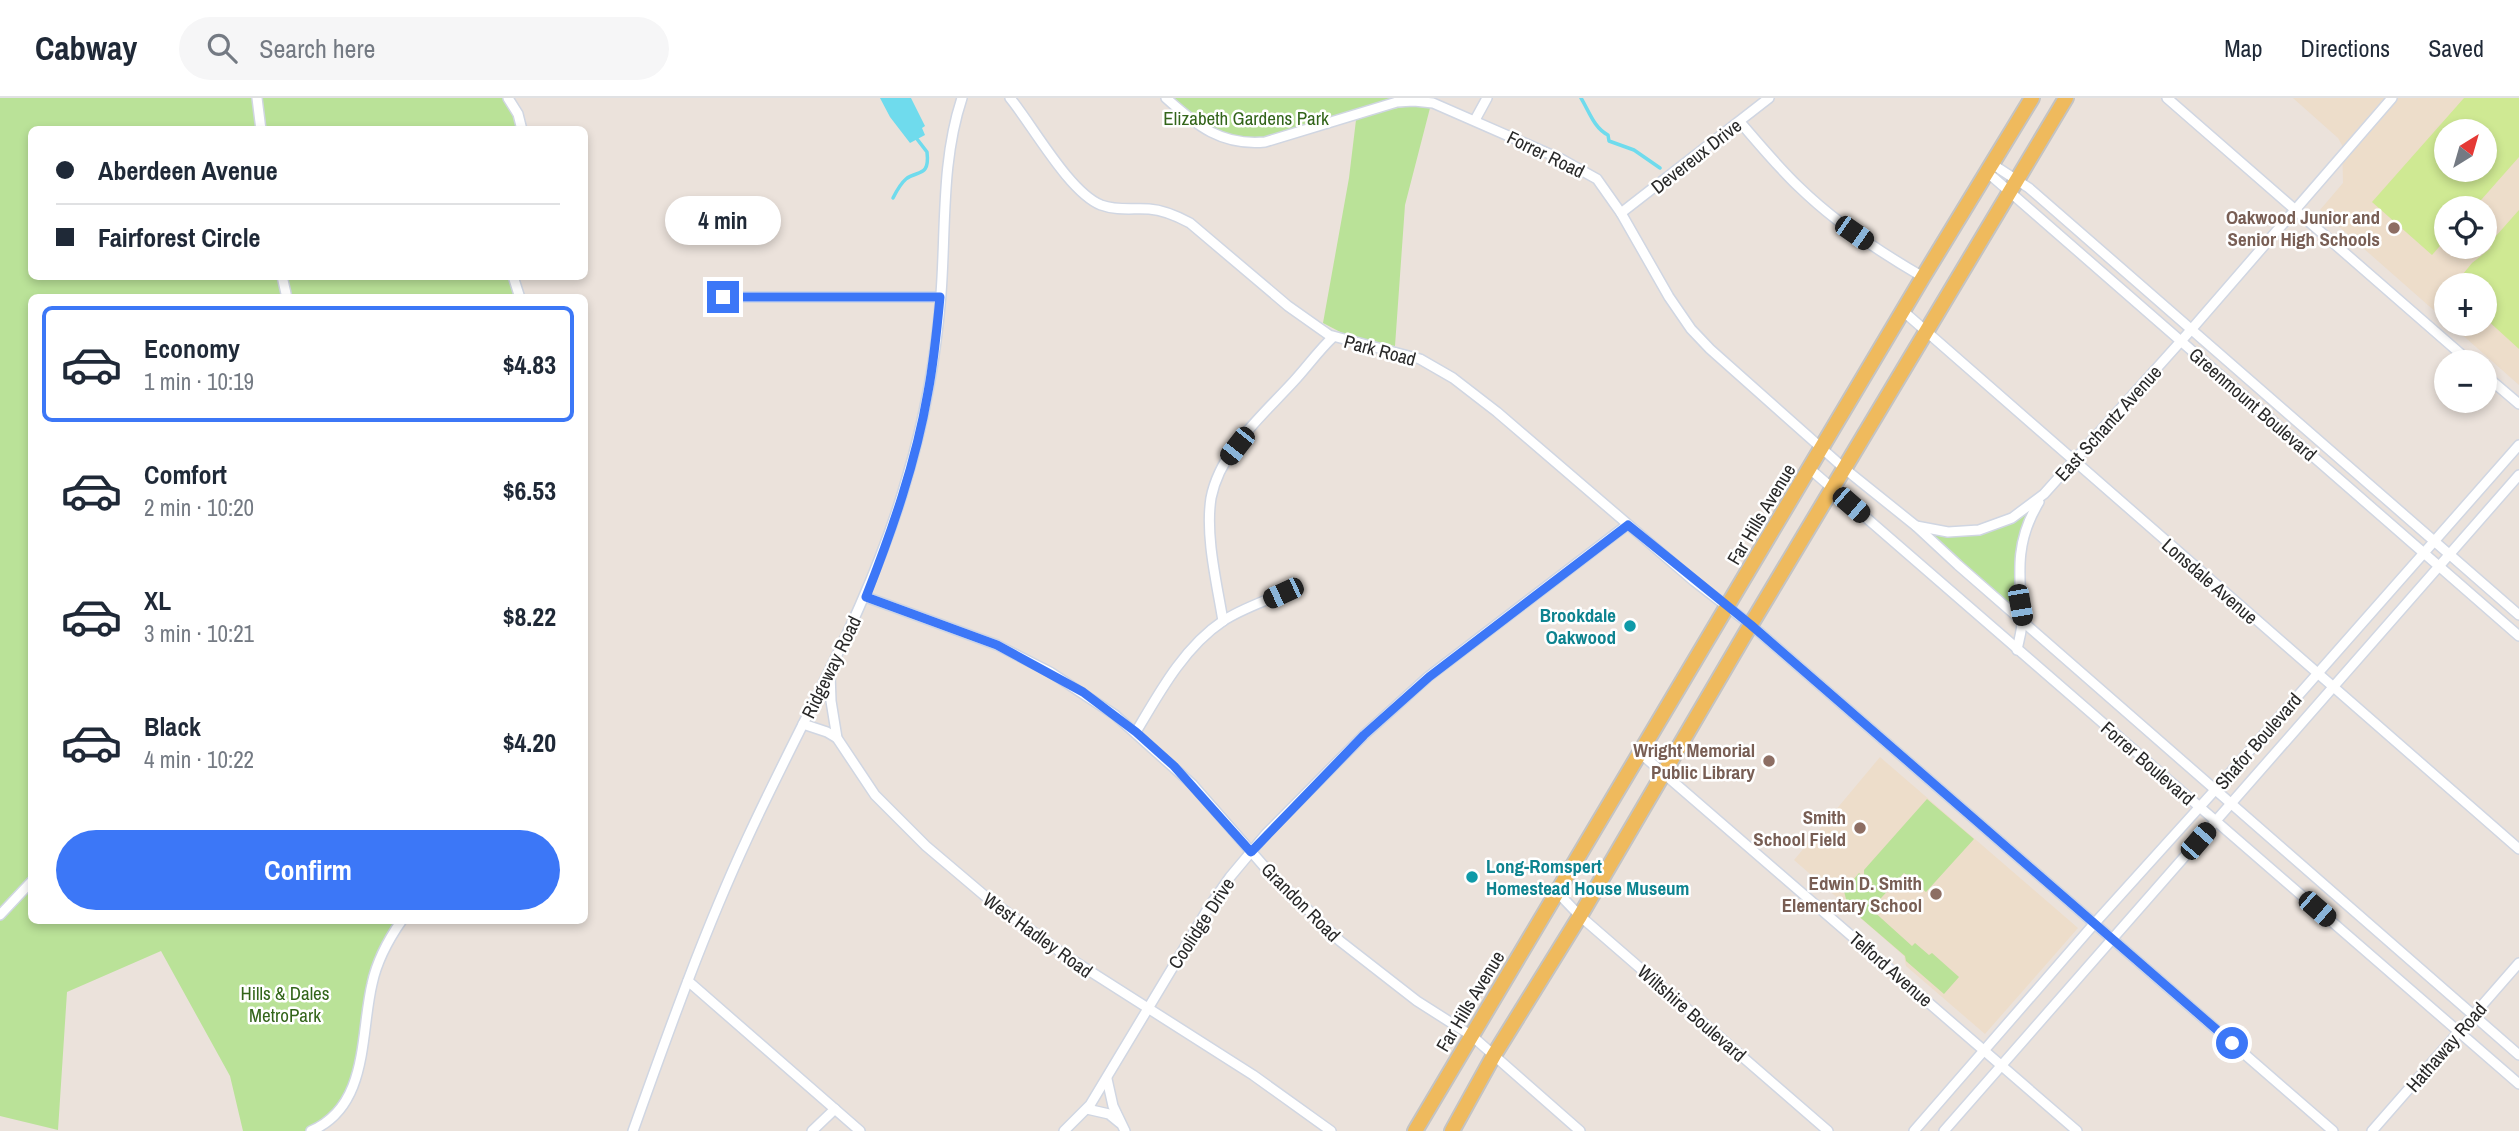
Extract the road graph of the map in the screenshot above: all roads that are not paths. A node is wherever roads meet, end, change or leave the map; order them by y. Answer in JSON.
{"nodes":[{"id":1,"x":257,"y":98,"type":"edge"},
{"id":2,"x":508,"y":98,"type":"edge"},
{"id":3,"x":962,"y":98,"type":"edge"},
{"id":4,"x":1010,"y":98,"type":"edge"},
{"id":5,"x":1166,"y":98,"type":"edge"},
{"id":6,"x":1488,"y":98,"type":"edge"},
{"id":7,"x":1769,"y":98,"type":"edge"},
{"id":8,"x":2032,"y":98,"type":"edge"},
{"id":9,"x":2066,"y":98,"type":"edge"},
{"id":10,"x":2167,"y":98,"type":"edge"},
{"id":11,"x":2392,"y":98,"type":"edge"},
{"id":12,"x":1475,"y":120,"type":"junction"},
{"id":13,"x":1740,"y":122,"type":"junction"},
{"id":14,"x":260,"y":126,"type":"edge"},
{"id":15,"x":521,"y":126,"type":"edge"},
{"id":16,"x":1989,"y":168,"type":"junction"},
{"id":17,"x":2013,"y":184,"type":"junction"},
{"id":18,"x":2295,"y":210,"type":"junction"},
{"id":19,"x":1621,"y":213,"type":"junction"},
{"id":20,"x":1923,"y":277,"type":"junction"},
{"id":21,"x":709,"y":297,"type":"dead end"},
{"id":22,"x":940,"y":297,"type":"junction"},
{"id":23,"x":1903,"y":311,"type":"junction"},
{"id":24,"x":2190,"y":331,"type":"junction"},
{"id":25,"x":1927,"y":332,"type":"junction"},
{"id":26,"x":1333,"y":337,"type":"junction"},
{"id":27,"x":2181,"y":341,"type":"junction"},
{"id":28,"x":2456,"y":350,"type":"edge"},
{"id":29,"x":2497,"y":385,"type":"edge"},
{"id":30,"x":2519,"y":404,"type":"edge"},
{"id":31,"x":2519,"y":445,"type":"edge"},
{"id":32,"x":1822,"y":448,"type":"junction"},
{"id":33,"x":2073,"y":461,"type":"junction"},
{"id":34,"x":1845,"y":469,"type":"junction"},
{"id":35,"x":1810,"y":470,"type":"junction"},
{"id":36,"x":2519,"y":475,"type":"edge"},
{"id":37,"x":1833,"y":489,"type":"junction"},
{"id":38,"x":2044,"y":494,"type":"junction"},
{"id":39,"x":1628,"y":525,"type":"junction"},
{"id":40,"x":1916,"y":526,"type":"junction"},
{"id":41,"x":2434,"y":542,"type":"junction"},
{"id":42,"x":2424,"y":553,"type":"junction"},
{"id":43,"x":2449,"y":554,"type":"junction"},
{"id":44,"x":2438,"y":566,"type":"junction"},
{"id":45,"x":1283,"y":593,"type":"dead end"},
{"id":46,"x":866,"y":597,"type":"junction"},
{"id":47,"x":1727,"y":607,"type":"junction"},
{"id":48,"x":2519,"y":615,"type":"edge"},
{"id":49,"x":2023,"y":620,"type":"junction"},
{"id":50,"x":1223,"y":621,"type":"junction"},
{"id":51,"x":1751,"y":625,"type":"junction"},
{"id":52,"x":2519,"y":636,"type":"edge"},
{"id":53,"x":2017,"y":650,"type":"junction"},
{"id":54,"x":830,"y":670,"type":"junction"},
{"id":55,"x":2318,"y":674,"type":"junction"},
{"id":56,"x":2333,"y":688,"type":"junction"},
{"id":57,"x":803,"y":724,"type":"junction"},
{"id":58,"x":1136,"y":732,"type":"junction"},
{"id":59,"x":837,"y":738,"type":"junction"},
{"id":60,"x":1640,"y":753,"type":"junction"},
{"id":61,"x":1664,"y":772,"type":"junction"},
{"id":62,"x":2216,"y":790,"type":"junction"},
{"id":63,"x":2231,"y":803,"type":"junction"},
{"id":64,"x":2199,"y":807,"type":"junction"},
{"id":65,"x":2215,"y":821,"type":"junction"},
{"id":66,"x":2519,"y":849,"type":"edge"},
{"id":67,"x":1251,"y":852,"type":"junction"},
{"id":68,"x":28,"y":885,"type":"edge"},
{"id":69,"x":1559,"y":892,"type":"junction"},
{"id":70,"x":0,"y":915,"type":"edge"},
{"id":71,"x":1580,"y":916,"type":"junction"},
{"id":72,"x":399,"y":924,"type":"edge"},
{"id":73,"x":2094,"y":924,"type":"junction"},
{"id":74,"x":2111,"y":938,"type":"junction"},
{"id":75,"x":2519,"y":963,"type":"edge"},
{"id":76,"x":688,"y":981,"type":"junction"},
{"id":77,"x":1147,"y":1009,"type":"junction"},
{"id":78,"x":2473,"y":1015,"type":"junction"},
{"id":79,"x":2459,"y":1032,"type":"junction"},
{"id":80,"x":1472,"y":1036,"type":"junction"},
{"id":81,"x":1985,"y":1052,"type":"junction"},
{"id":82,"x":1494,"y":1055,"type":"junction"},
{"id":83,"x":2519,"y":1055,"type":"edge"},
{"id":84,"x":2002,"y":1066,"type":"junction"},
{"id":85,"x":1107,"y":1079,"type":"junction"},
{"id":86,"x":2519,"y":1084,"type":"edge"},
{"id":87,"x":835,"y":1109,"type":"junction"},
{"id":88,"x":1087,"y":1109,"type":"junction"},
{"id":89,"x":1122,"y":1127,"type":"edge"},
{"id":90,"x":312,"y":1131,"type":"edge"},
{"id":91,"x":633,"y":1131,"type":"edge"},
{"id":92,"x":813,"y":1131,"type":"edge"},
{"id":93,"x":860,"y":1131,"type":"edge"},
{"id":94,"x":1064,"y":1131,"type":"edge"},
{"id":95,"x":1331,"y":1131,"type":"edge"},
{"id":96,"x":1415,"y":1131,"type":"edge"},
{"id":97,"x":1452,"y":1131,"type":"edge"},
{"id":98,"x":1580,"y":1131,"type":"edge"},
{"id":99,"x":1828,"y":1131,"type":"edge"},
{"id":100,"x":1914,"y":1131,"type":"edge"},
{"id":101,"x":1944,"y":1131,"type":"edge"},
{"id":102,"x":2077,"y":1131,"type":"edge"},
{"id":103,"x":2333,"y":1131,"type":"edge"},
{"id":104,"x":2372,"y":1131,"type":"edge"}],
"edges":[{"from":1,"to":14,"type":"street"},
{"from":2,"to":15,"type":"street"},
{"from":3,"to":22,"type":"street","name":"Ridgeway Road"},
{"from":4,"to":26,"type":"street","name":"Park Road"},
{"from":5,"to":12,"type":"street","name":"Forrer Road"},
{"from":6,"to":12,"type":"street"},
{"from":7,"to":13,"type":"street","name":"Devereux Drive"},
{"from":8,"to":16,"type":"main road","name":"Far Hills Avenue"},
{"from":9,"to":17,"type":"main road"},
{"from":10,"to":18,"type":"street"},
{"from":11,"to":18,"type":"street","name":"East Schantz Avenue"},
{"from":12,"to":19,"type":"street","name":"Forrer Road"},
{"from":13,"to":19,"type":"street","name":"Devereux Drive"},
{"from":13,"to":20,"type":"street"},
{"from":16,"to":17,"type":"street","name":"Greenmount Boulevard"},
{"from":16,"to":20,"type":"main road","name":"Far Hills Avenue"},
{"from":17,"to":24,"type":"street","name":"Greenmount Boulevard"},
{"from":17,"to":25,"type":"main road"},
{"from":17,"to":27,"type":"street","name":"Greenmount Boulevard"},
{"from":18,"to":24,"type":"street","name":"East Schantz Avenue"},
{"from":18,"to":28,"type":"street"},
{"from":19,"to":32,"type":"street","name":"Forrer Road"},
{"from":20,"to":23,"type":"main road","name":"Far Hills Avenue"},
{"from":21,"to":22,"type":"street"},
{"from":22,"to":46,"type":"street","name":"Ridgeway Road"},
{"from":23,"to":25,"type":"street","name":"Lonsdale Avenue"},
{"from":23,"to":32,"type":"main road","name":"Far Hills Avenue"},
{"from":24,"to":27,"type":"street","name":"East Schantz Avenue"},
{"from":24,"to":41,"type":"street","name":"Greenmount Boulevard"},
{"from":25,"to":33,"type":"street","name":"Lonsdale Avenue"},
{"from":25,"to":34,"type":"main road"},
{"from":26,"to":39,"type":"street","name":"Park Road"},
{"from":26,"to":50,"type":"street"},
{"from":27,"to":33,"type":"street","name":"East Schantz Avenue"},
{"from":27,"to":42,"type":"street","name":"Greenmount Boulevard"},
{"from":29,"to":30,"type":"street"},
{"from":31,"to":41,"type":"street","name":"Shafor Boulevard"},
{"from":32,"to":34,"type":"street","name":"Forrer Road"},
{"from":32,"to":35,"type":"main road","name":"Far Hills Avenue"},
{"from":33,"to":38,"type":"street","name":"East Schantz Avenue"},
{"from":33,"to":55,"type":"street","name":"Lonsdale Avenue"},
{"from":34,"to":37,"type":"main road"},
{"from":34,"to":40,"type":"street","name":"Forrer Boulevard"},
{"from":35,"to":37,"type":"street","name":"Forrer Boulevard"},
{"from":35,"to":47,"type":"main road","name":"Far Hills Avenue"},
{"from":36,"to":43,"type":"street","name":"Shafor Boulevard"},
{"from":37,"to":51,"type":"main road"},
{"from":37,"to":53,"type":"street","name":"Forrer Boulevard"},
{"from":38,"to":40,"type":"street","name":"East Schantz Avenue"},
{"from":38,"to":49,"type":"street","name":"East Schantz Avenue"},
{"from":39,"to":47,"type":"street","name":"Park Road"},
{"from":39,"to":67,"type":"street","name":"Coolidge Drive"},
{"from":40,"to":49,"type":"street","name":"Forrer Boulevard"},
{"from":41,"to":42,"type":"street","name":"Shafor Boulevard"},
{"from":41,"to":43,"type":"street","name":"Greenmount Boulevard"},
{"from":42,"to":44,"type":"street","name":"Greenmount Boulevard"},
{"from":42,"to":55,"type":"street","name":"Shafor Boulevard"},
{"from":43,"to":44,"type":"street","name":"Shafor Boulevard"},
{"from":43,"to":48,"type":"street","name":"Greenmount Boulevard"},
{"from":44,"to":52,"type":"street","name":"Greenmount Boulevard"},
{"from":44,"to":56,"type":"street","name":"Shafor Boulevard"},
{"from":45,"to":50,"type":"street"},
{"from":46,"to":54,"type":"street","name":"Ridgeway Road"},
{"from":46,"to":58,"type":"street","name":"Grandon Road"},
{"from":47,"to":51,"type":"street","name":"Park Road"},
{"from":47,"to":60,"type":"main road","name":"Far Hills Avenue"},
{"from":49,"to":53,"type":"street","name":"East Schantz Avenue"},
{"from":49,"to":62,"type":"street","name":"Forrer Boulevard"},
{"from":50,"to":58,"type":"street"},
{"from":51,"to":61,"type":"main road"},
{"from":51,"to":73,"type":"street","name":"Park Road"},
{"from":53,"to":64,"type":"street","name":"Forrer Boulevard"},
{"from":54,"to":57,"type":"street","name":"Ridgeway Road"},
{"from":54,"to":59,"type":"street","name":"West Hadley Road"},
{"from":55,"to":56,"type":"street","name":"Lonsdale Avenue"},
{"from":55,"to":62,"type":"street","name":"Shafor Boulevard"},
{"from":56,"to":63,"type":"street","name":"Shafor Boulevard"},
{"from":56,"to":66,"type":"street","name":"Lonsdale Avenue"},
{"from":57,"to":59,"type":"street"},
{"from":57,"to":76,"type":"street","name":"Ridgeway Road"},
{"from":58,"to":67,"type":"street","name":"Grandon Road"},
{"from":59,"to":77,"type":"street","name":"West Hadley Road"},
{"from":60,"to":61,"type":"street","name":"Telford Avenue"},
{"from":60,"to":69,"type":"main road","name":"Far Hills Avenue"},
{"from":61,"to":71,"type":"main road"},
{"from":61,"to":81,"type":"street","name":"Telford Avenue"},
{"from":62,"to":63,"type":"street","name":"Forrer Boulevard"},
{"from":62,"to":64,"type":"street","name":"Shafor Boulevard"},
{"from":63,"to":65,"type":"street","name":"Shafor Boulevard"},
{"from":63,"to":78,"type":"street","name":"Forrer Boulevard"},
{"from":64,"to":65,"type":"street","name":"Forrer Boulevard"},
{"from":64,"to":73,"type":"street","name":"Shafor Boulevard"},
{"from":65,"to":74,"type":"street","name":"Shafor Boulevard"},
{"from":65,"to":79,"type":"street","name":"Forrer Boulevard"},
{"from":67,"to":77,"type":"street","name":"Coolidge Drive"},
{"from":67,"to":80,"type":"street","name":"Grandon Road"},
{"from":68,"to":70,"type":"street"},
{"from":69,"to":71,"type":"street","name":"Wiltshire Boulevard"},
{"from":69,"to":80,"type":"main road","name":"Far Hills Avenue"},
{"from":71,"to":82,"type":"main road"},
{"from":71,"to":99,"type":"street","name":"Wiltshire Boulevard"},
{"from":72,"to":90,"type":"street"},
{"from":73,"to":74,"type":"street","name":"Park Road"},
{"from":73,"to":81,"type":"street","name":"Shafor Boulevard"},
{"from":74,"to":84,"type":"street","name":"Shafor Boulevard"},
{"from":74,"to":103,"type":"street","name":"Park Road"},
{"from":75,"to":78,"type":"street","name":"Hathaway Road"},
{"from":76,"to":87,"type":"street"},
{"from":76,"to":91,"type":"street","name":"Ridgeway Road"},
{"from":77,"to":85,"type":"street","name":"Coolidge Drive"},
{"from":77,"to":95,"type":"street","name":"West Hadley Road"},
{"from":78,"to":79,"type":"street","name":"Hathaway Road"},
{"from":78,"to":83,"type":"street","name":"Forrer Boulevard"},
{"from":79,"to":86,"type":"street","name":"Forrer Boulevard"},
{"from":79,"to":104,"type":"street","name":"Hathaway Road"},
{"from":80,"to":82,"type":"street","name":"Grandon Road"},
{"from":80,"to":96,"type":"main road","name":"Far Hills Avenue"},
{"from":81,"to":84,"type":"street","name":"Telford Avenue"},
{"from":81,"to":100,"type":"street","name":"Shafor Boulevard"},
{"from":82,"to":97,"type":"main road"},
{"from":82,"to":98,"type":"street","name":"Grandon Road"},
{"from":84,"to":101,"type":"street","name":"Shafor Boulevard"},
{"from":84,"to":102,"type":"street","name":"Telford Avenue"},
{"from":85,"to":88,"type":"street","name":"Coolidge Drive"},
{"from":85,"to":89,"type":"street"},
{"from":87,"to":92,"type":"street"},
{"from":87,"to":93,"type":"street"},
{"from":88,"to":89,"type":"street"},
{"from":88,"to":94,"type":"street","name":"Coolidge Drive"}]}
